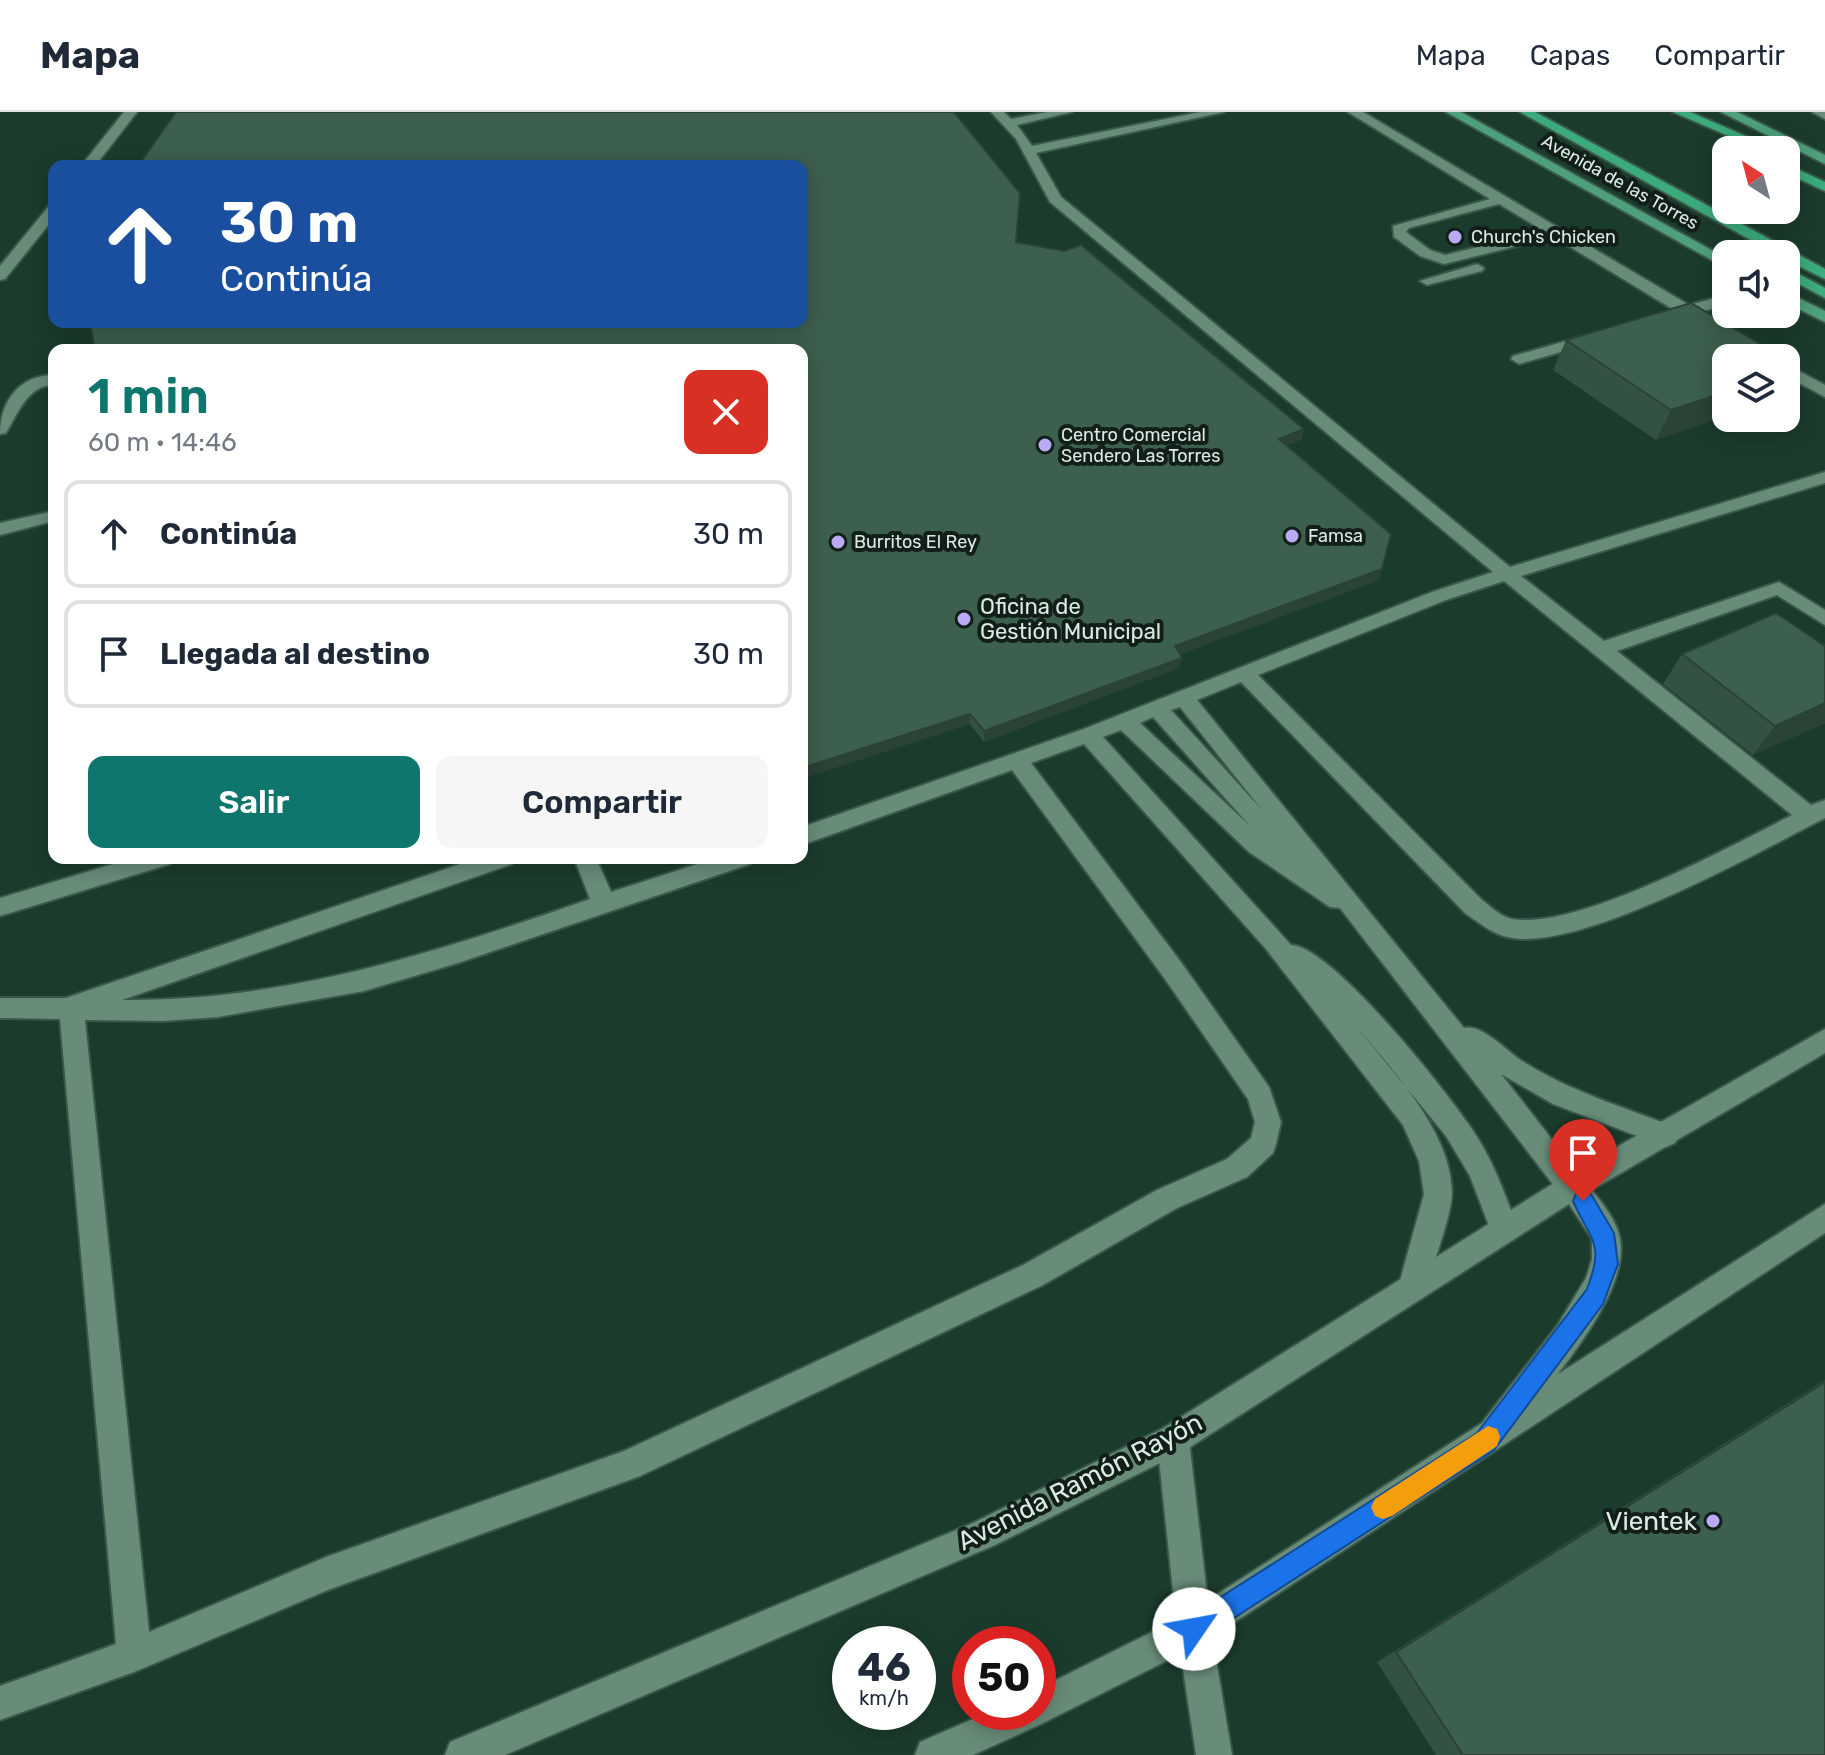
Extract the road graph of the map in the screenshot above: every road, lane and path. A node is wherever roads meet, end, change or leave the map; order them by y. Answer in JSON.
{"nodes":[{"id":1,"x":131,"y":112,"type":"edge"},
{"id":2,"x":997,"y":112,"type":"edge"},
{"id":3,"x":1066,"y":112,"type":"edge"},
{"id":4,"x":1218,"y":112,"type":"edge"},
{"id":5,"x":1452,"y":112,"type":"edge"},
{"id":6,"x":1526,"y":112,"type":"edge"},
{"id":7,"x":1677,"y":112,"type":"edge"},
{"id":8,"x":1727,"y":112,"type":"edge"},
{"id":9,"x":1818,"y":112,"type":"edge"},
{"id":10,"x":1358,"y":114,"type":"edge"},
{"id":11,"x":1825,"y":115,"type":"edge"},
{"id":12,"x":1010,"y":123,"type":"junction"},
{"id":13,"x":1724,"y":136,"type":"edge"},
{"id":14,"x":1737,"y":136,"type":"edge"},
{"id":15,"x":1589,"y":146,"type":"junction"},
{"id":16,"x":1028,"y":151,"type":"junction"},
{"id":17,"x":93,"y":160,"type":"edge"},
{"id":18,"x":1825,"y":160,"type":"edge"},
{"id":19,"x":1800,"y":162,"type":"edge"},
{"id":20,"x":1825,"y":174,"type":"edge"},
{"id":21,"x":1800,"y":175,"type":"edge"},
{"id":22,"x":1825,"y":187,"type":"edge"},
{"id":23,"x":1504,"y":199,"type":"junction"},
{"id":24,"x":48,"y":216,"type":"edge"},
{"id":25,"x":1558,"y":232,"type":"junction"},
{"id":26,"x":1737,"y":240,"type":"edge"},
{"id":27,"x":1576,"y":242,"type":"junction"},
{"id":28,"x":1712,"y":256,"type":"edge"},
{"id":29,"x":1825,"y":275,"type":"edge"},
{"id":30,"x":0,"y":276,"type":"edge"},
{"id":31,"x":1800,"y":279,"type":"edge"},
{"id":32,"x":1427,"y":281,"type":"dead end"},
{"id":33,"x":1825,"y":294,"type":"edge"},
{"id":34,"x":1712,"y":304,"type":"edge"},
{"id":35,"x":1800,"y":304,"type":"edge"},
{"id":36,"x":1687,"y":311,"type":"junction"},
{"id":37,"x":1825,"y":317,"type":"edge"},
{"id":38,"x":1657,"y":320,"type":"edge"},
{"id":39,"x":1712,"y":325,"type":"edge"},
{"id":40,"x":1611,"y":333,"type":"edge"},
{"id":41,"x":1519,"y":359,"type":"dead end"},
{"id":42,"x":1800,"y":377,"type":"edge"},
{"id":43,"x":48,"y":379,"type":"edge"},
{"id":44,"x":1825,"y":392,"type":"edge"},
{"id":45,"x":0,"y":429,"type":"edge"},
{"id":46,"x":1825,"y":477,"type":"edge"},
{"id":47,"x":48,"y":517,"type":"edge"},
{"id":48,"x":0,"y":529,"type":"edge"},
{"id":49,"x":1507,"y":574,"type":"junction"},
{"id":50,"x":1825,"y":619,"type":"edge"},
{"id":51,"x":1600,"y":650,"type":"junction"},
{"id":52,"x":1245,"y":674,"type":"junction"},
{"id":53,"x":1184,"y":698,"type":"junction"},
{"id":54,"x":1157,"y":708,"type":"junction"},
{"id":55,"x":1124,"y":720,"type":"junction"},
{"id":56,"x":1088,"y":735,"type":"junction"},
{"id":57,"x":1017,"y":761,"type":"junction"},
{"id":58,"x":1817,"y":812,"type":"edge"},
{"id":59,"x":808,"y":834,"type":"edge"},
{"id":60,"x":142,"y":864,"type":"edge"},
{"id":61,"x":487,"y":864,"type":"edge"},
{"id":62,"x":587,"y":864,"type":"edge"},
{"id":63,"x":724,"y":864,"type":"edge"},
{"id":64,"x":604,"y":904,"type":"junction"},
{"id":65,"x":0,"y":907,"type":"edge"},
{"id":66,"x":1353,"y":910,"type":"junction"},
{"id":67,"x":1275,"y":942,"type":"junction"},
{"id":68,"x":1431,"y":1004,"type":"junction"},
{"id":69,"x":71,"y":1007,"type":"junction"},
{"id":70,"x":0,"y":1008,"type":"edge"},
{"id":71,"x":1825,"y":1040,"type":"edge"},
{"id":72,"x":1666,"y":1135,"type":"junction"},
{"id":73,"x":1572,"y":1187,"type":"junction"},
{"id":74,"x":1825,"y":1217,"type":"edge"},
{"id":75,"x":1504,"y":1230,"type":"junction"},
{"id":76,"x":1412,"y":1288,"type":"junction"},
{"id":77,"x":1173,"y":1440,"type":"junction"},
{"id":78,"x":1485,"y":1441,"type":"junction"},
{"id":79,"x":1194,"y":1629,"type":"junction"},
{"id":80,"x":134,"y":1655,"type":"junction"},
{"id":81,"x":1056,"y":1698,"type":"edge"},
{"id":82,"x":0,"y":1703,"type":"edge"},
{"id":83,"x":989,"y":1730,"type":"edge"},
{"id":84,"x":463,"y":1755,"type":"edge"},
{"id":85,"x":933,"y":1755,"type":"edge"},
{"id":86,"x":1214,"y":1755,"type":"edge"}],
"edges":[{"from":1,"to":17,"type":"main road"},
{"from":2,"to":12,"type":"main road"},
{"from":3,"to":12,"type":"main road"},
{"from":4,"to":16,"type":"main road"},
{"from":5,"to":28,"type":"main road","name":"Avenida de las Torres"},
{"from":6,"to":15,"type":"highway","name":"Avenida de las Torres"},
{"from":7,"to":13,"type":"highway"},
{"from":7,"to":14,"type":"highway"},
{"from":8,"to":18,"type":"main road"},
{"from":9,"to":11,"type":"main road"},
{"from":10,"to":23,"type":"main road"},
{"from":12,"to":16,"type":"main road"},
{"from":15,"to":26,"type":"highway"},
{"from":15,"to":29,"type":"highway","name":"Avenida de las Torres"},
{"from":16,"to":49,"type":"main road"},
{"from":19,"to":20,"type":"highway"},
{"from":21,"to":22,"type":"highway"},
{"from":23,"to":25,"type":"main road"},
{"from":23,"to":25,"type":"main road"},
{"from":24,"to":30,"type":"main road"},
{"from":25,"to":27,"type":"main road"},
{"from":27,"to":32,"type":"main road"},
{"from":27,"to":36,"type":"main road"},
{"from":31,"to":33,"type":"highway"},
{"from":34,"to":36,"type":"main road"},
{"from":35,"to":37,"type":"main road"},
{"from":36,"to":38,"type":"main road"},
{"from":36,"to":39,"type":"main road"},
{"from":40,"to":41,"type":"main road"},
{"from":42,"to":44,"type":"main road"},
{"from":43,"to":45,"type":"main road"},
{"from":46,"to":49,"type":"main road"},
{"from":47,"to":48,"type":"main road"},
{"from":49,"to":51,"type":"main road"},
{"from":49,"to":52,"type":"main road"},
{"from":50,"to":51,"type":"main road"},
{"from":51,"to":58,"type":"main road"},
{"from":52,"to":53,"type":"main road"},
{"from":52,"to":58,"type":"main road"},
{"from":53,"to":54,"type":"main road"},
{"from":53,"to":66,"type":"main road"},
{"from":54,"to":55,"type":"main road"},
{"from":54,"to":66,"type":"main road"},
{"from":55,"to":56,"type":"main road"},
{"from":55,"to":66,"type":"main road"},
{"from":56,"to":57,"type":"main road"},
{"from":56,"to":67,"type":"main road"},
{"from":57,"to":59,"type":"main road"},
{"from":57,"to":80,"type":"main road"},
{"from":60,"to":65,"type":"main road"},
{"from":61,"to":69,"type":"main road"},
{"from":62,"to":64,"type":"main road"},
{"from":63,"to":64,"type":"main road"},
{"from":64,"to":69,"type":"main road"},
{"from":66,"to":68,"type":"main road"},
{"from":67,"to":75,"type":"main road"},
{"from":67,"to":76,"type":"main road"},
{"from":68,"to":72,"type":"main road"},
{"from":68,"to":73,"type":"main road"},
{"from":69,"to":70,"type":"main road"},
{"from":69,"to":80,"type":"main road"},
{"from":71,"to":72,"type":"main road","name":"Avenida Ramón Rayón"},
{"from":72,"to":73,"type":"main road","name":"Avenida Ramón Rayón"},
{"from":73,"to":75,"type":"main road","name":"Avenida Ramón Rayón"},
{"from":73,"to":78,"type":"main road"},
{"from":74,"to":78,"type":"main road"},
{"from":75,"to":76,"type":"main road","name":"Avenida Ramón Rayón"},
{"from":76,"to":77,"type":"main road","name":"Avenida Ramón Rayón"},
{"from":77,"to":79,"type":"main road"},
{"from":77,"to":84,"type":"main road","name":"Avenida Ramón Rayón"},
{"from":78,"to":79,"type":"main road"},
{"from":79,"to":81,"type":"main road"},
{"from":79,"to":86,"type":"main road"},
{"from":80,"to":82,"type":"main road"},
{"from":83,"to":85,"type":"main road"}]}
